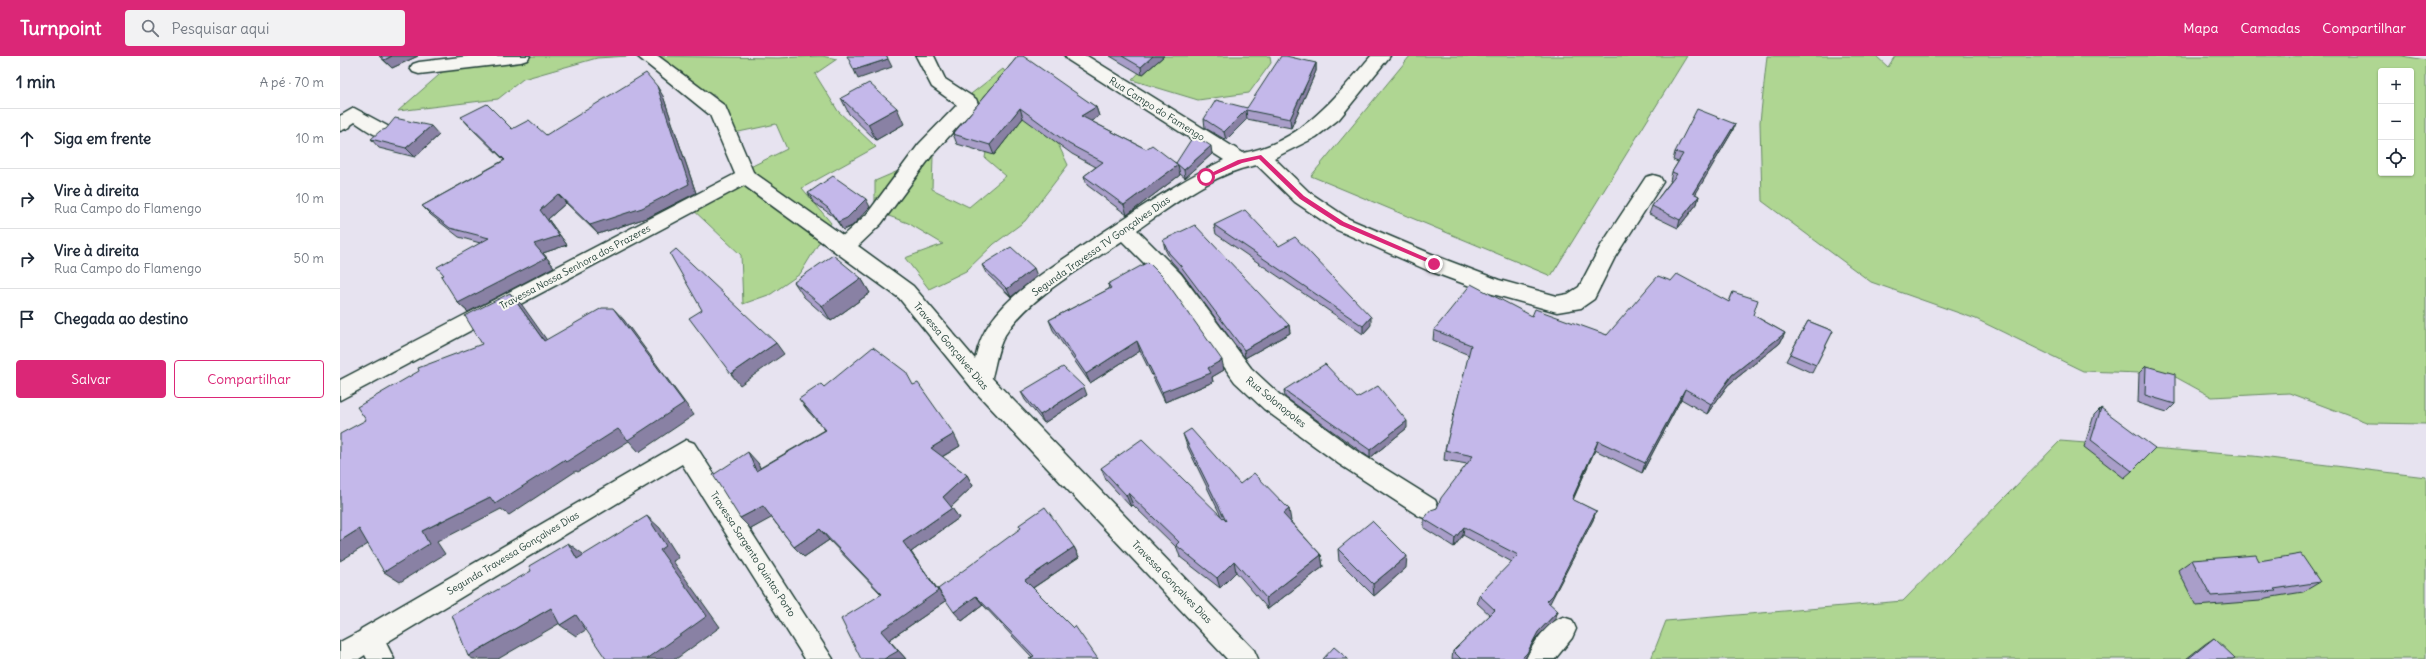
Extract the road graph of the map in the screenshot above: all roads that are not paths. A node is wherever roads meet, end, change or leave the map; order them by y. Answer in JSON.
{"nodes":[{"id":1,"x":521,"y":56,"type":"edge"},
{"id":2,"x":646,"y":56,"type":"edge"},
{"id":3,"x":925,"y":56,"type":"edge"},
{"id":4,"x":1074,"y":56,"type":"edge"},
{"id":5,"x":1381,"y":56,"type":"edge"},
{"id":6,"x":419,"y":68,"type":"dead end"},
{"id":7,"x":341,"y":123,"type":"edge"},
{"id":8,"x":387,"y":133,"type":"edge"},
{"id":9,"x":1261,"y":157,"type":"junction"},
{"id":10,"x":1240,"y":161,"type":"junction"},
{"id":11,"x":745,"y":176,"type":"junction"},
{"id":12,"x":1653,"y":182,"type":"dead end"},
{"id":13,"x":1123,"y":229,"type":"junction"},
{"id":14,"x":844,"y":247,"type":"junction"},
{"id":15,"x":980,"y":381,"type":"junction"},
{"id":16,"x":340,"y":391,"type":"edge"},
{"id":17,"x":686,"y":450,"type":"joint"},
{"id":18,"x":1427,"y":508,"type":"dead end"},
{"id":19,"x":1563,"y":629,"type":"dead end"},
{"id":20,"x":375,"y":648,"type":"edge"},
{"id":21,"x":340,"y":656,"type":"edge"},
{"id":22,"x":820,"y":659,"type":"edge"},
{"id":23,"x":1245,"y":659,"type":"edge"},
{"id":24,"x":1539,"y":659,"type":"edge"}],
"edges":[{"from":1,"to":6,"type":"street"},
{"from":2,"to":11,"type":"street"},
{"from":3,"to":14,"type":"street"},
{"from":4,"to":10,"type":"street","name":"Rua Campo do Famengo"},
{"from":5,"to":9,"type":"street","name":"Segunda Travessa TV Gonçalves Dias"},
{"from":7,"to":8,"type":"lane"},
{"from":9,"to":10,"type":"street","name":"Segunda Travessa TV Gonçalves Dias"},
{"from":9,"to":12,"type":"street"},
{"from":10,"to":13,"type":"street","name":"Segunda Travessa TV Gonçalves Dias"},
{"from":11,"to":14,"type":"street","name":"Travessa Gonçalves Dias"},
{"from":11,"to":16,"type":"street","name":"Travessa Nossa Senhora dos Prazeres"},
{"from":13,"to":15,"type":"street","name":"Segunda Travessa TV Gonçalves Dias"},
{"from":13,"to":18,"type":"street","name":"Rua Solonopoles"},
{"from":14,"to":15,"type":"street","name":"Travessa Gonçalves Dias"},
{"from":15,"to":23,"type":"street","name":"Travessa Gonçalves Dias"},
{"from":17,"to":20,"type":"street","name":"Segunda Travessa Gonçalves Dias"},
{"from":17,"to":22,"type":"street","name":"Travessa Sargento Quintas Porto"},
{"from":19,"to":24,"type":"street"},
{"from":20,"to":21,"type":"street","name":"Segunda Travessa Gonçalves Dias"}]}
